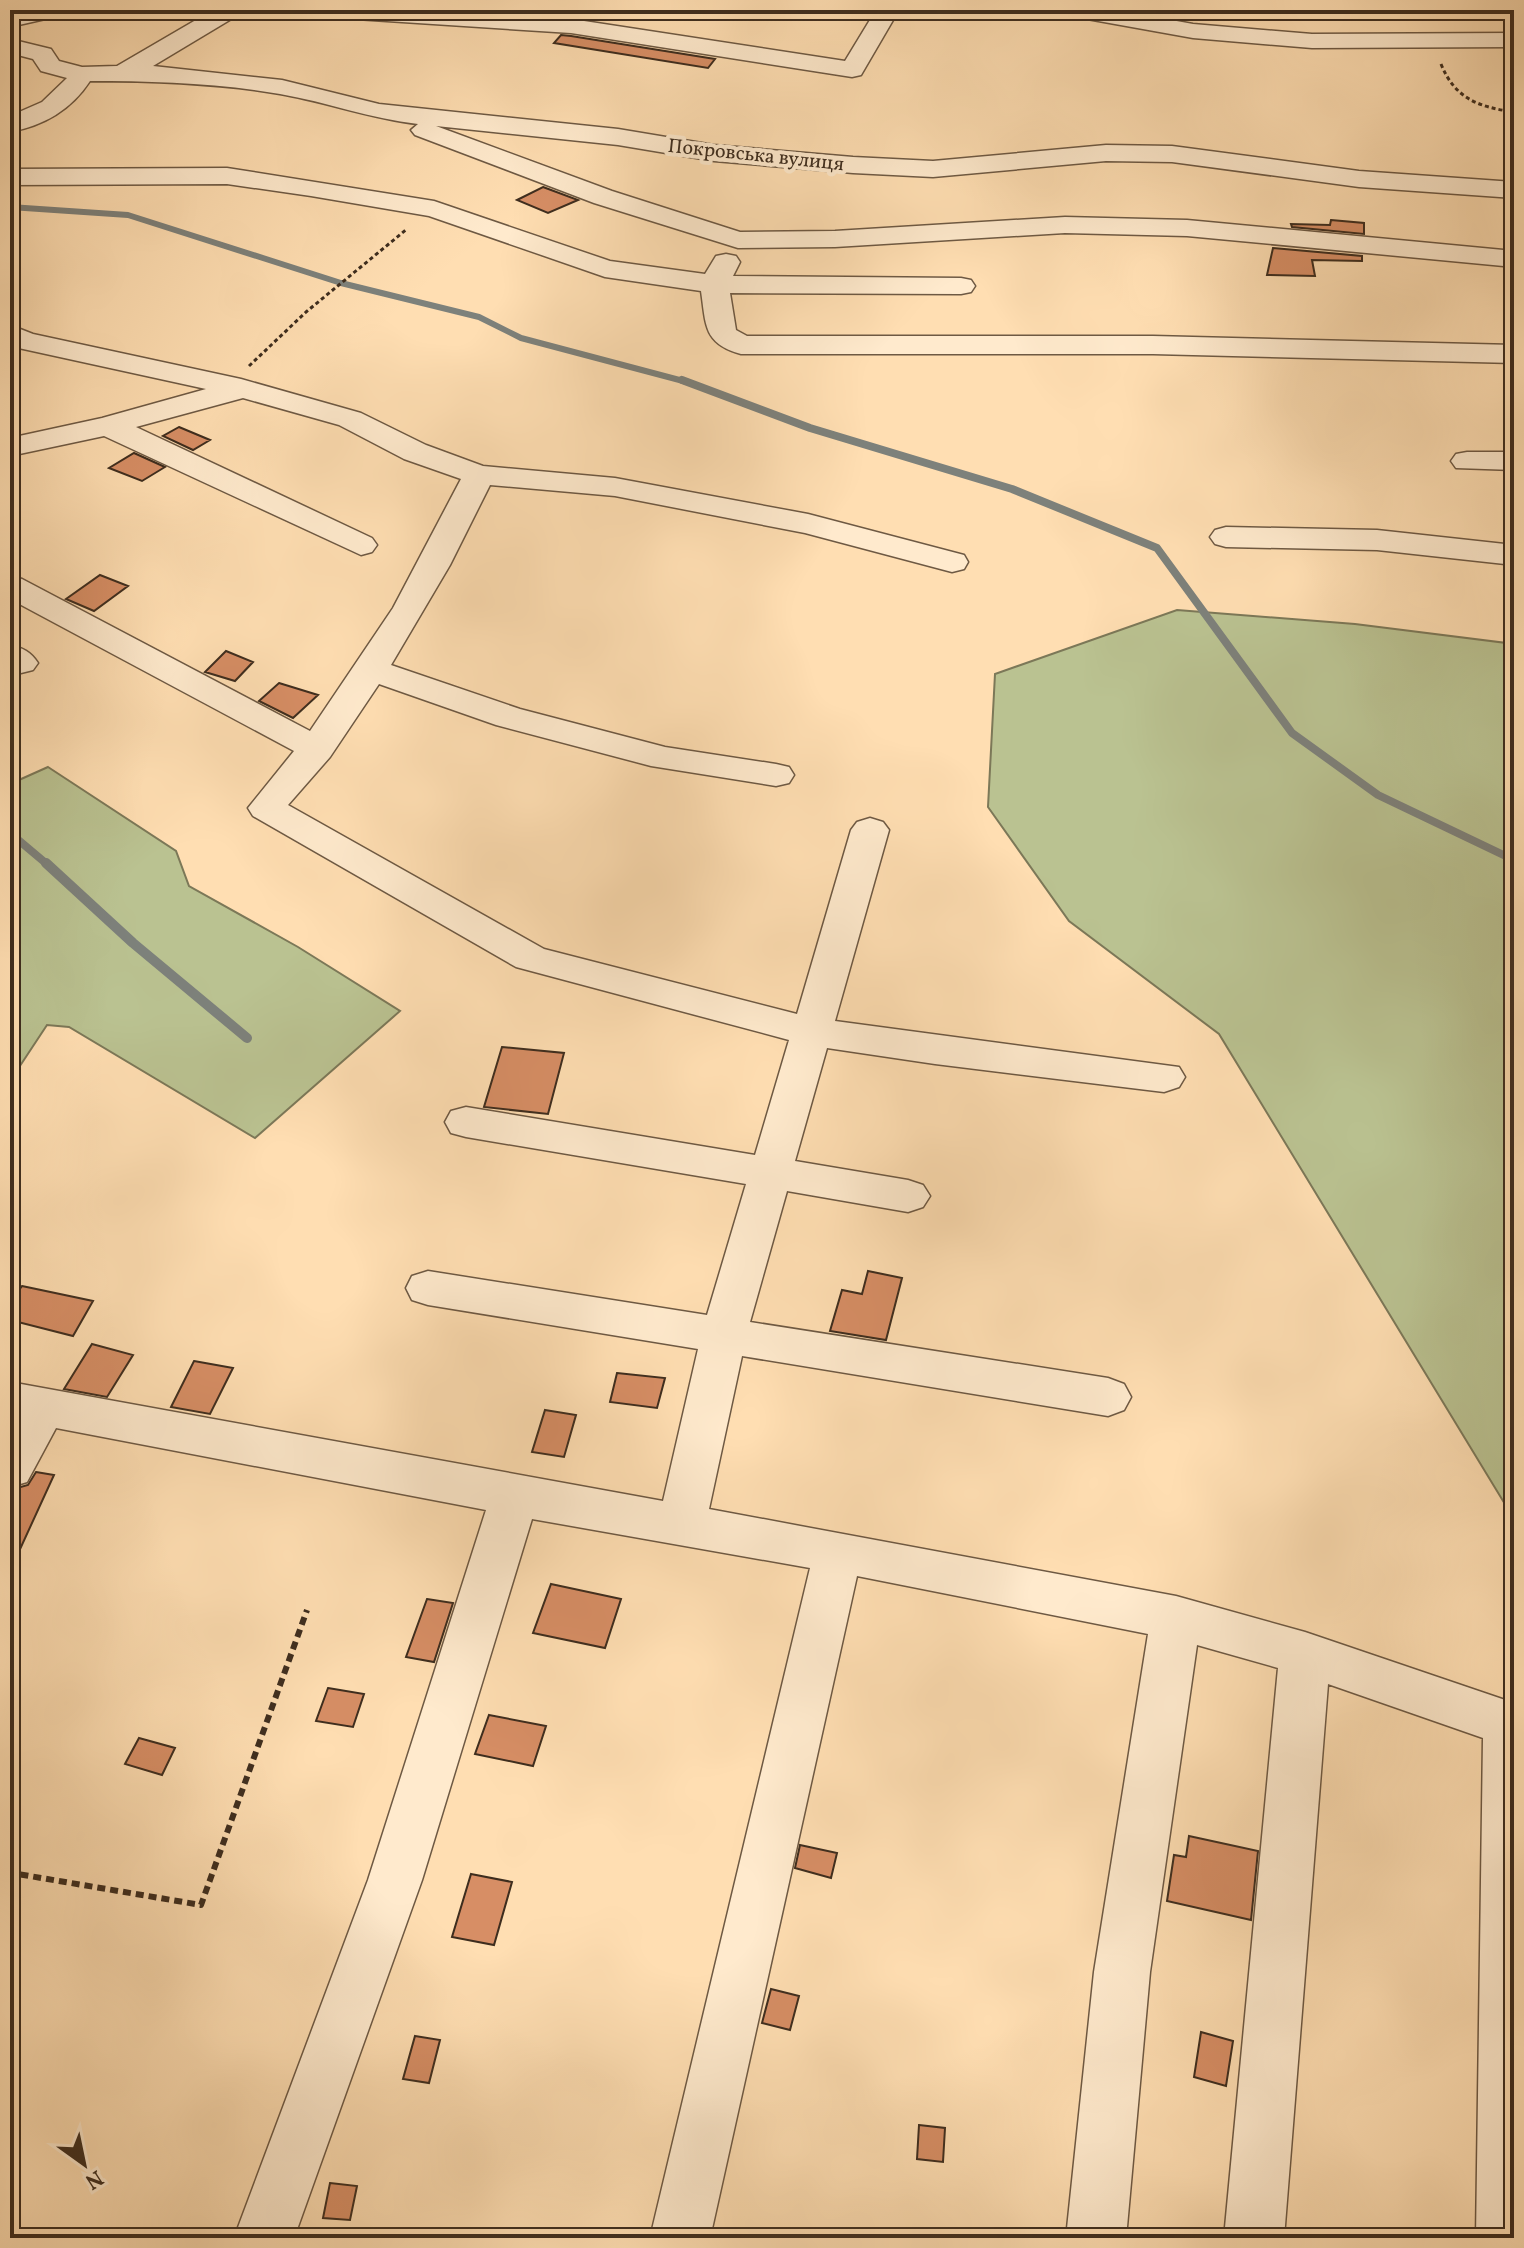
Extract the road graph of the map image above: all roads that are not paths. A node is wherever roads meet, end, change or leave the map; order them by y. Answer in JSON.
{"nodes":[{"id":1,"x":55,"y":10,"type":"edge"},
{"id":2,"x":230,"y":10,"type":"edge"},
{"id":3,"x":325,"y":10,"type":"edge"},
{"id":4,"x":1076,"y":10,"type":"edge"},
{"id":5,"x":877,"y":12,"type":"edge"},
{"id":6,"x":1384,"y":16,"type":"dead end"},
{"id":7,"x":10,"y":20,"type":"edge"},
{"id":8,"x":1513,"y":38,"type":"edge"},
{"id":9,"x":1433,"y":40,"type":"junction"},
{"id":10,"x":10,"y":46,"type":"edge"},
{"id":11,"x":82,"y":74,"type":"junction"},
{"id":12,"x":120,"y":75,"type":"junction"},
{"id":13,"x":379,"y":112,"type":"junction"},
{"id":14,"x":10,"y":124,"type":"edge"},
{"id":15,"x":1514,"y":160,"type":"edge"},
{"id":16,"x":10,"y":177,"type":"edge"},
{"id":17,"x":1510,"y":190,"type":"edge"},
{"id":18,"x":738,"y":240,"type":"junction"},
{"id":19,"x":1514,"y":259,"type":"edge"},
{"id":20,"x":714,"y":284,"type":"junction"},
{"id":21,"x":961,"y":286,"type":"dead end"},
{"id":22,"x":10,"y":334,"type":"edge"},
{"id":23,"x":1514,"y":354,"type":"edge"},
{"id":24,"x":233,"y":387,"type":"junction"},
{"id":25,"x":107,"y":426,"type":"junction"},
{"id":26,"x":10,"y":447,"type":"edge"},
{"id":27,"x":1467,"y":461,"type":"dead end"},
{"id":28,"x":1514,"y":461,"type":"edge"},
{"id":29,"x":479,"y":475,"type":"junction"},
{"id":30,"x":1226,"y":537,"type":"dead end"},
{"id":31,"x":361,"y":545,"type":"dead end"},
{"id":32,"x":1514,"y":555,"type":"edge"},
{"id":33,"x":952,"y":562,"type":"dead end"},
{"id":34,"x":10,"y":586,"type":"edge"},
{"id":35,"x":372,"y":670,"type":"junction"},
{"id":36,"x":317,"y":749,"type":"junction"},
{"id":37,"x":776,"y":775,"type":"dead end"},
{"id":38,"x":870,"y":830,"type":"dead end"},
{"id":39,"x":811,"y":1031,"type":"junction"},
{"id":40,"x":1164,"y":1077,"type":"dead end"},
{"id":41,"x":466,"y":1122,"type":"dead end"},
{"id":42,"x":771,"y":1171,"type":"junction"},
{"id":43,"x":908,"y":1196,"type":"dead end"},
{"id":44,"x":428,"y":1288,"type":"dead end"},
{"id":45,"x":724,"y":1334,"type":"junction"},
{"id":46,"x":1108,"y":1397,"type":"dead end"},
{"id":47,"x":28,"y":1404,"type":"edge"},
{"id":48,"x":10,"y":1468,"type":"edge"},
{"id":49,"x":515,"y":1496,"type":"junction"},
{"id":50,"x":682,"y":1524,"type":"junction"},
{"id":51,"x":838,"y":1552,"type":"junction"},
{"id":52,"x":1176,"y":1618,"type":"junction"},
{"id":53,"x":1305,"y":1654,"type":"junction"},
{"id":54,"x":1512,"y":1725,"type":"edge"},
{"id":55,"x":264,"y":2238,"type":"edge"},
{"id":56,"x":680,"y":2238,"type":"edge"},
{"id":57,"x":1096,"y":2238,"type":"edge"},
{"id":58,"x":1254,"y":2238,"type":"edge"},
{"id":59,"x":1506,"y":2238,"type":"edge"}],
"edges":[{"from":1,"to":7,"type":"street"},
{"from":2,"to":12,"type":"street"},
{"from":3,"to":5,"type":"street"},
{"from":4,"to":9,"type":"street"},
{"from":6,"to":9,"type":"street"},
{"from":8,"to":9,"type":"street"},
{"from":10,"to":11,"type":"street","name":"Покровська вулиця"},
{"from":11,"to":12,"type":"street","name":"Покровська вулиця"},
{"from":11,"to":14,"type":"street"},
{"from":12,"to":13,"type":"street","name":"Покровська вулиця"},
{"from":13,"to":17,"type":"street","name":"Покровська вулиця"},
{"from":13,"to":18,"type":"street"},
{"from":15,"to":17,"type":"street"},
{"from":16,"to":20,"type":"street"},
{"from":18,"to":19,"type":"street"},
{"from":18,"to":20,"type":"street"},
{"from":20,"to":21,"type":"street"},
{"from":20,"to":23,"type":"street"},
{"from":22,"to":24,"type":"street"},
{"from":24,"to":25,"type":"street"},
{"from":24,"to":29,"type":"street"},
{"from":25,"to":26,"type":"street"},
{"from":25,"to":31,"type":"street"},
{"from":27,"to":28,"type":"street"},
{"from":29,"to":33,"type":"street"},
{"from":29,"to":35,"type":"street"},
{"from":30,"to":32,"type":"street"},
{"from":34,"to":36,"type":"street"},
{"from":35,"to":36,"type":"street"},
{"from":35,"to":37,"type":"street"},
{"from":36,"to":39,"type":"street"},
{"from":38,"to":39,"type":"street"},
{"from":39,"to":40,"type":"street"},
{"from":39,"to":42,"type":"street"},
{"from":41,"to":42,"type":"street"},
{"from":42,"to":43,"type":"street"},
{"from":42,"to":45,"type":"street"},
{"from":44,"to":45,"type":"street"},
{"from":45,"to":46,"type":"street"},
{"from":45,"to":50,"type":"street"},
{"from":47,"to":48,"type":"street"},
{"from":47,"to":49,"type":"street"},
{"from":49,"to":50,"type":"street"},
{"from":49,"to":55,"type":"street"},
{"from":50,"to":51,"type":"street"},
{"from":51,"to":52,"type":"street"},
{"from":51,"to":56,"type":"street"},
{"from":52,"to":53,"type":"street"},
{"from":52,"to":57,"type":"street"},
{"from":53,"to":54,"type":"street"},
{"from":53,"to":58,"type":"street"},
{"from":54,"to":59,"type":"street"}]}
